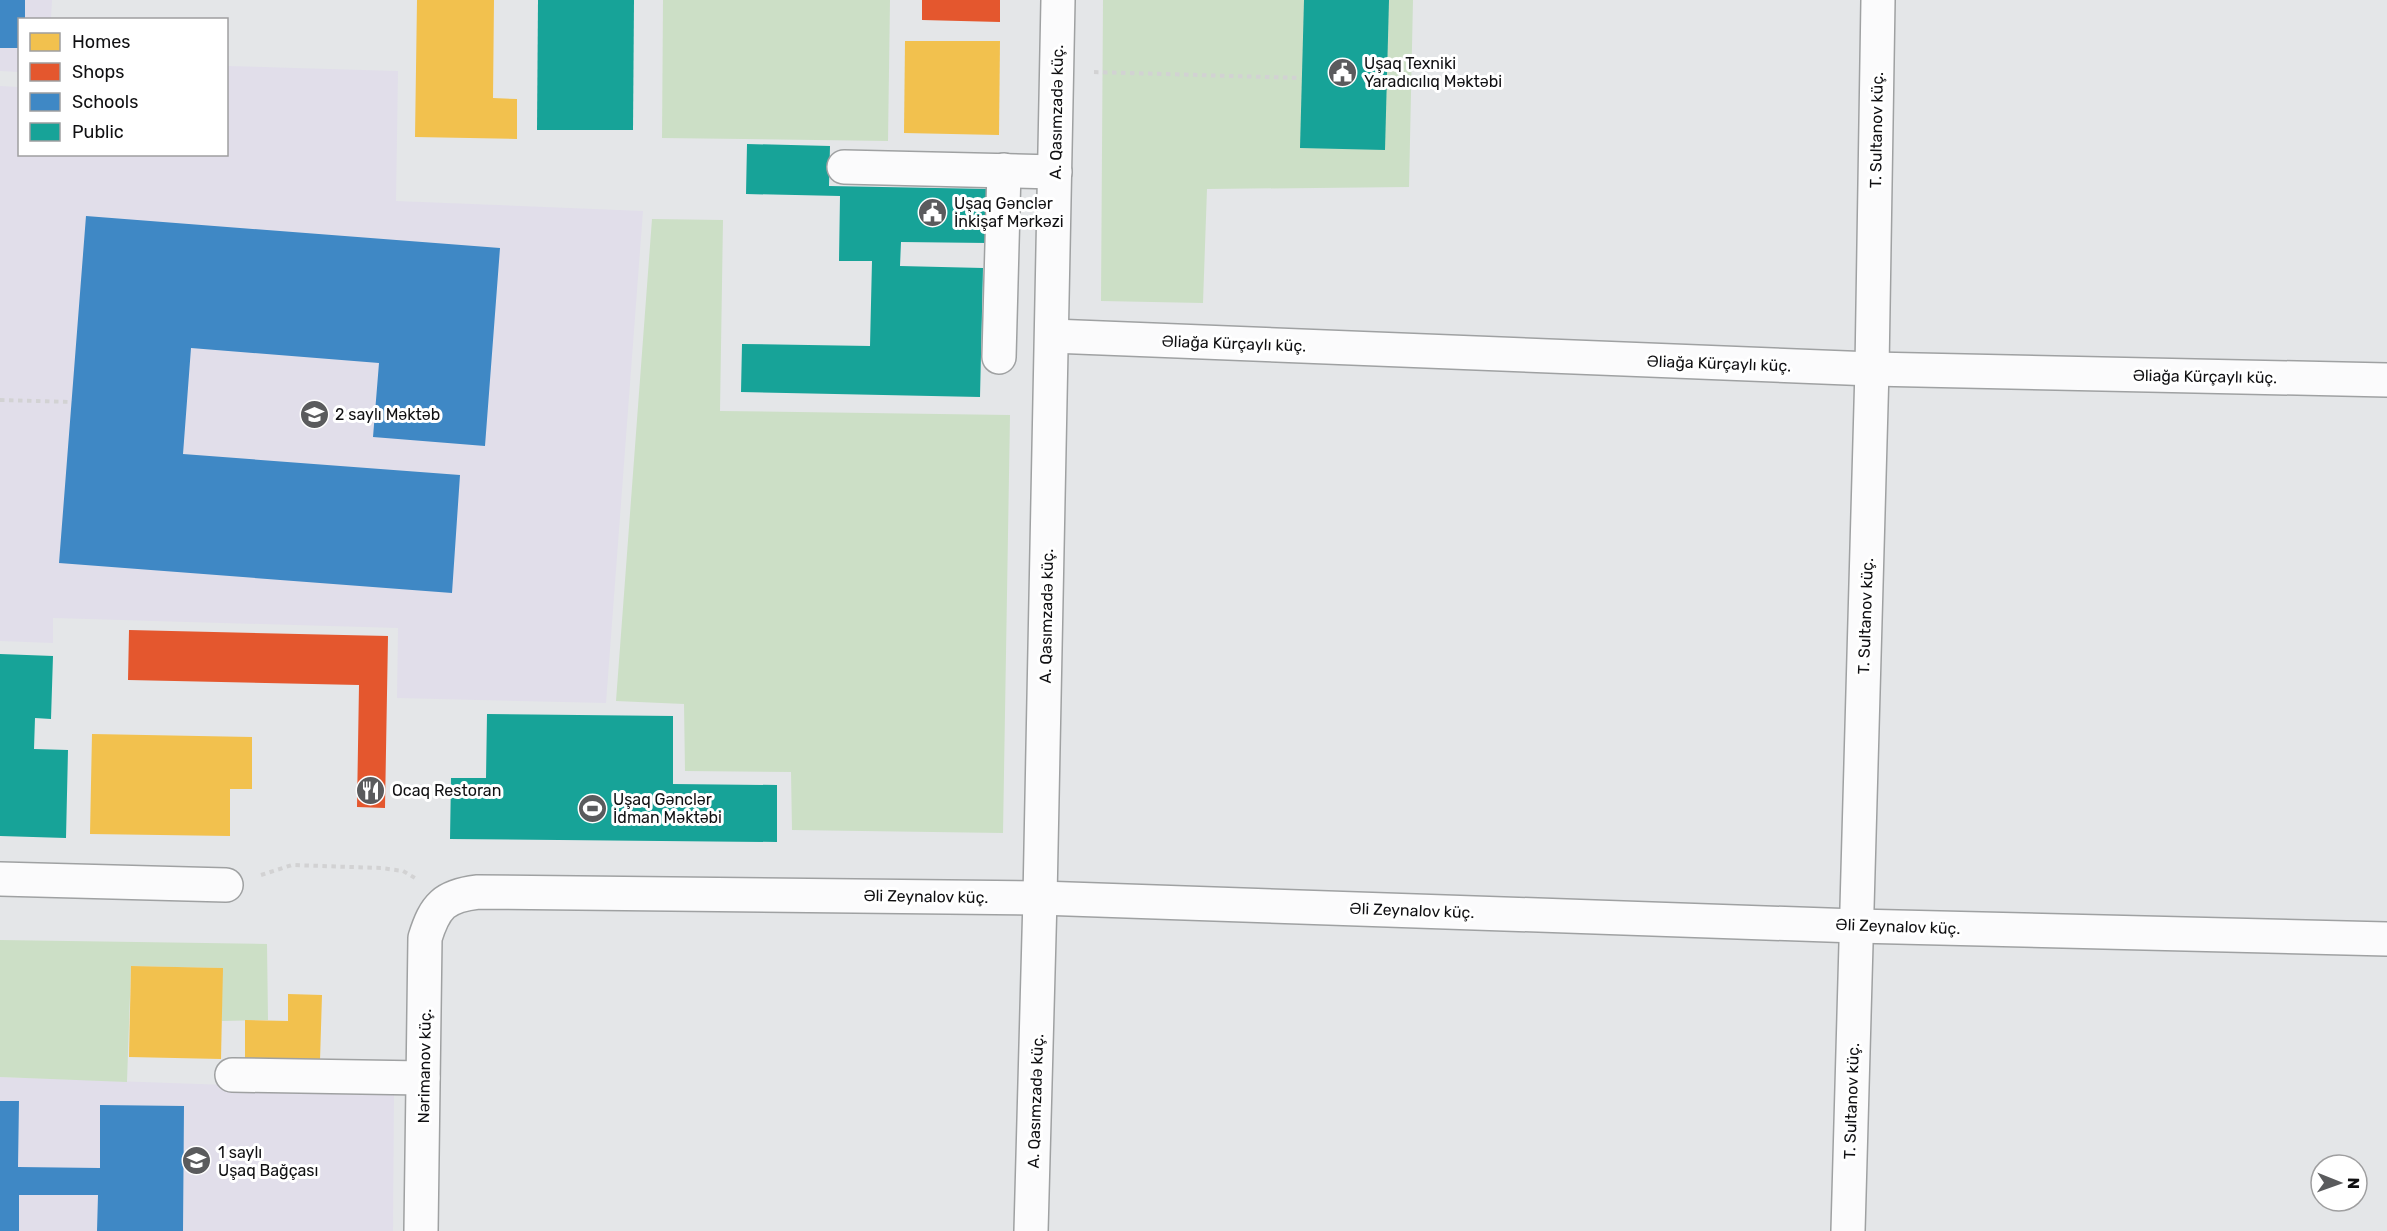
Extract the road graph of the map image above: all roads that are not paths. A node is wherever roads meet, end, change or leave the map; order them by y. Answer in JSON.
{"nodes":[{"id":1,"x":1058,"y":0,"type":"edge"},
{"id":2,"x":1878,"y":0,"type":"edge"},
{"id":3,"x":844,"y":167,"type":"dead end"},
{"id":4,"x":1004,"y":171,"type":"junction"},
{"id":5,"x":1055,"y":172,"type":"junction"},
{"id":6,"x":1052,"y":336,"type":"junction"},
{"id":7,"x":999,"y":357,"type":"dead end"},
{"id":8,"x":1872,"y":369,"type":"junction"},
{"id":9,"x":2387,"y":380,"type":"edge"},
{"id":10,"x":0,"y":879,"type":"edge"},
{"id":11,"x":226,"y":885,"type":"road end"},
{"id":12,"x":1040,"y":898,"type":"junction"},
{"id":13,"x":440,"y":905,"type":"joint"},
{"id":14,"x":1856,"y":926,"type":"junction"},
{"id":15,"x":2387,"y":939,"type":"edge"},
{"id":16,"x":232,"y":1075,"type":"dead end"},
{"id":17,"x":423,"y":1078,"type":"junction"},
{"id":18,"x":421,"y":1231,"type":"edge"},
{"id":19,"x":1031,"y":1231,"type":"edge"},
{"id":20,"x":1848,"y":1231,"type":"edge"}],
"edges":[{"from":1,"to":5,"type":"street","name":"A. Qasımzadə küç."},
{"from":2,"to":8,"type":"street","name":"T. Sultanov küç."},
{"from":3,"to":4,"type":"street"},
{"from":4,"to":5,"type":"street"},
{"from":4,"to":7,"type":"street"},
{"from":5,"to":6,"type":"street","name":"A. Qasımzadə küç."},
{"from":6,"to":8,"type":"street","name":"Əliağa Kürçaylı küç."},
{"from":6,"to":12,"type":"street","name":"A. Qasımzadə küç."},
{"from":8,"to":9,"type":"street","name":"Əliağa Kürçaylı küç."},
{"from":8,"to":14,"type":"street","name":"T. Sultanov küç."},
{"from":10,"to":11,"type":"street"},
{"from":12,"to":13,"type":"street","name":"Əli Zeynalov küç."},
{"from":12,"to":14,"type":"street","name":"Əli Zeynalov küç."},
{"from":12,"to":19,"type":"street","name":"A. Qasımzadə küç."},
{"from":13,"to":17,"type":"street","name":"Nərimanov küç."},
{"from":14,"to":15,"type":"street","name":"Əli Zeynalov küç."},
{"from":14,"to":20,"type":"street","name":"T. Sultanov küç."},
{"from":16,"to":17,"type":"street"},
{"from":17,"to":18,"type":"street","name":"Nərimanov küç."}]}
